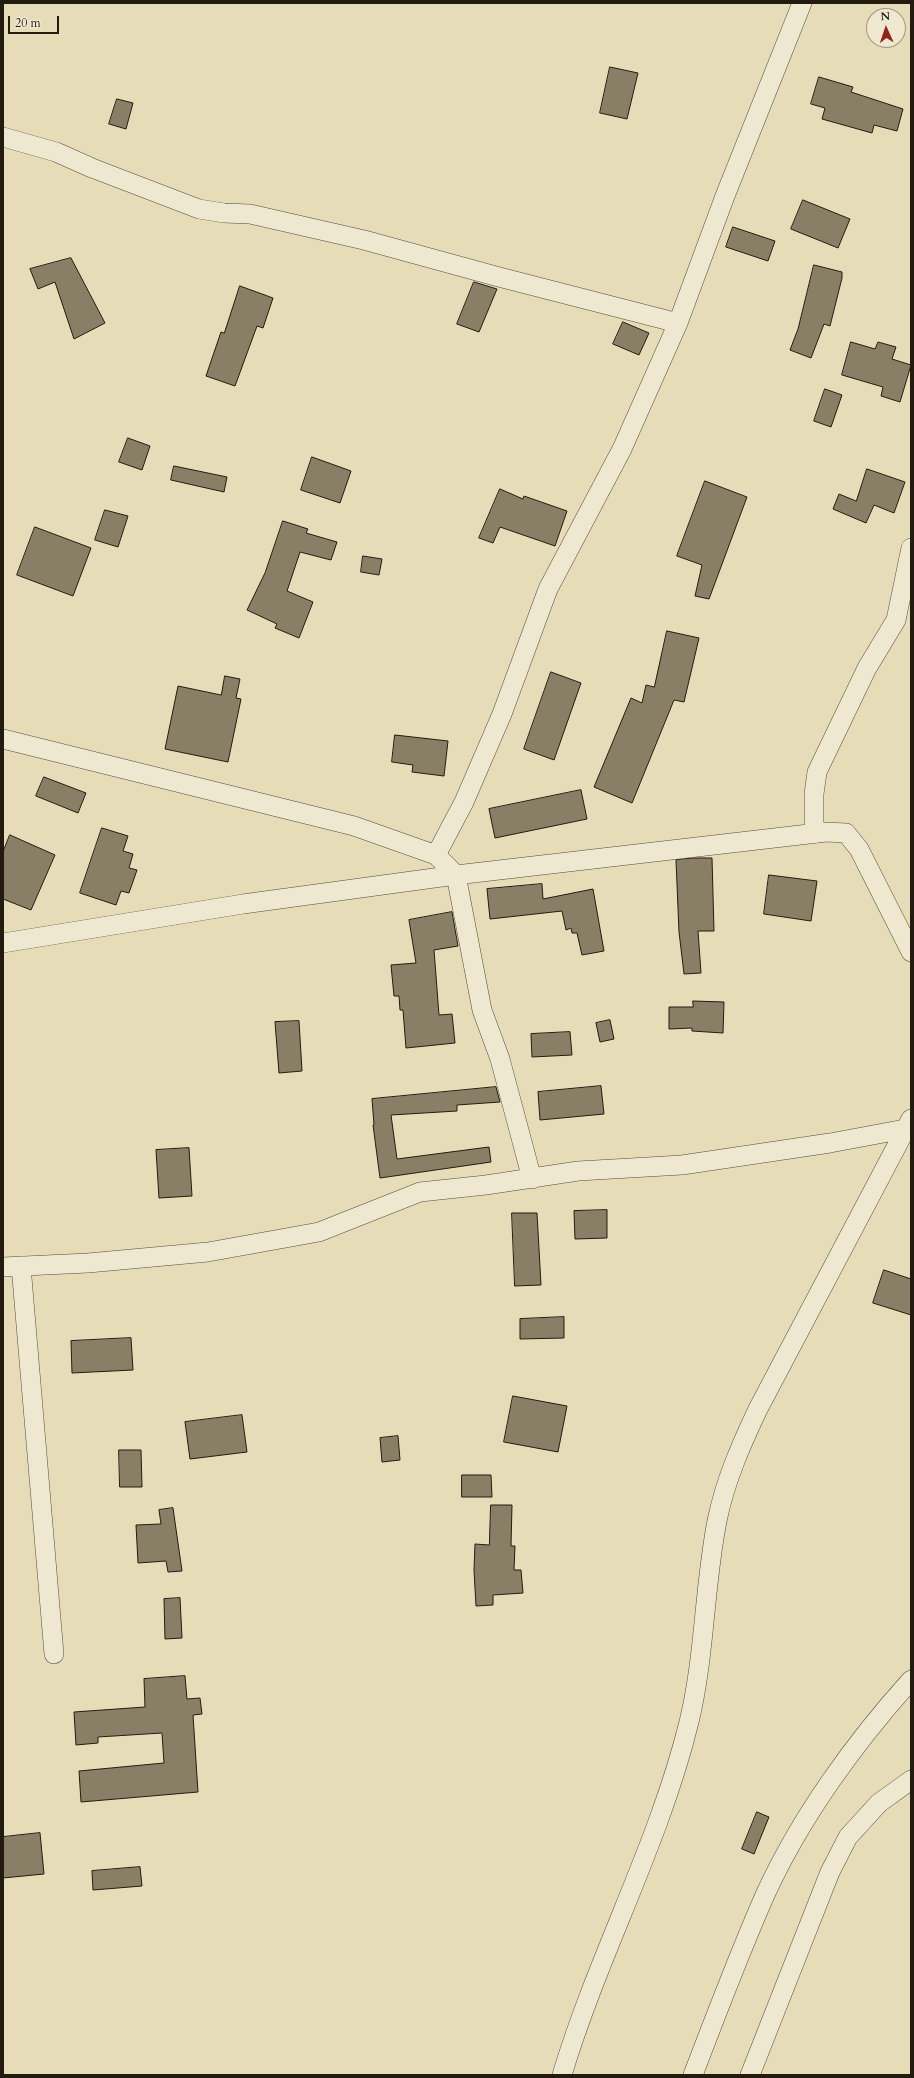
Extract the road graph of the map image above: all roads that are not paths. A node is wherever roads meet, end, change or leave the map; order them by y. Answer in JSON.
{"nodes":[{"id":1,"x":802,"y":3,"type":"edge"},
{"id":2,"x":3,"y":137,"type":"edge"},
{"id":3,"x":678,"y":323,"type":"junction"},
{"id":4,"x":911,"y":548,"type":"edge"},
{"id":5,"x":3,"y":739,"type":"edge"},
{"id":6,"x":814,"y":834,"type":"junction"},
{"id":7,"x":436,"y":855,"type":"junction"},
{"id":8,"x":456,"y":875,"type":"junction"},
{"id":9,"x":3,"y":943,"type":"edge"},
{"id":10,"x":911,"y":952,"type":"edge"},
{"id":11,"x":908,"y":1124,"type":"edge"},
{"id":12,"x":532,"y":1179,"type":"junction"},
{"id":13,"x":12,"y":1266,"type":"edge"},
{"id":14,"x":54,"y":1654,"type":"dead end"},
{"id":15,"x":911,"y":1680,"type":"edge"},
{"id":16,"x":911,"y":1780,"type":"edge"},
{"id":17,"x":562,"y":2075,"type":"edge"},
{"id":18,"x":693,"y":2075,"type":"edge"},
{"id":19,"x":750,"y":2075,"type":"edge"}],
"edges":[{"from":1,"to":3,"type":"street"},
{"from":2,"to":3,"type":"street"},
{"from":3,"to":7,"type":"street"},
{"from":4,"to":6,"type":"street"},
{"from":5,"to":7,"type":"street"},
{"from":6,"to":8,"type":"street"},
{"from":6,"to":10,"type":"street"},
{"from":7,"to":8,"type":"street"},
{"from":8,"to":9,"type":"street"},
{"from":8,"to":12,"type":"street"},
{"from":11,"to":12,"type":"street"},
{"from":11,"to":17,"type":"street"},
{"from":12,"to":13,"type":"street"},
{"from":13,"to":14,"type":"street"},
{"from":15,"to":18,"type":"street"},
{"from":16,"to":19,"type":"street"}]}
